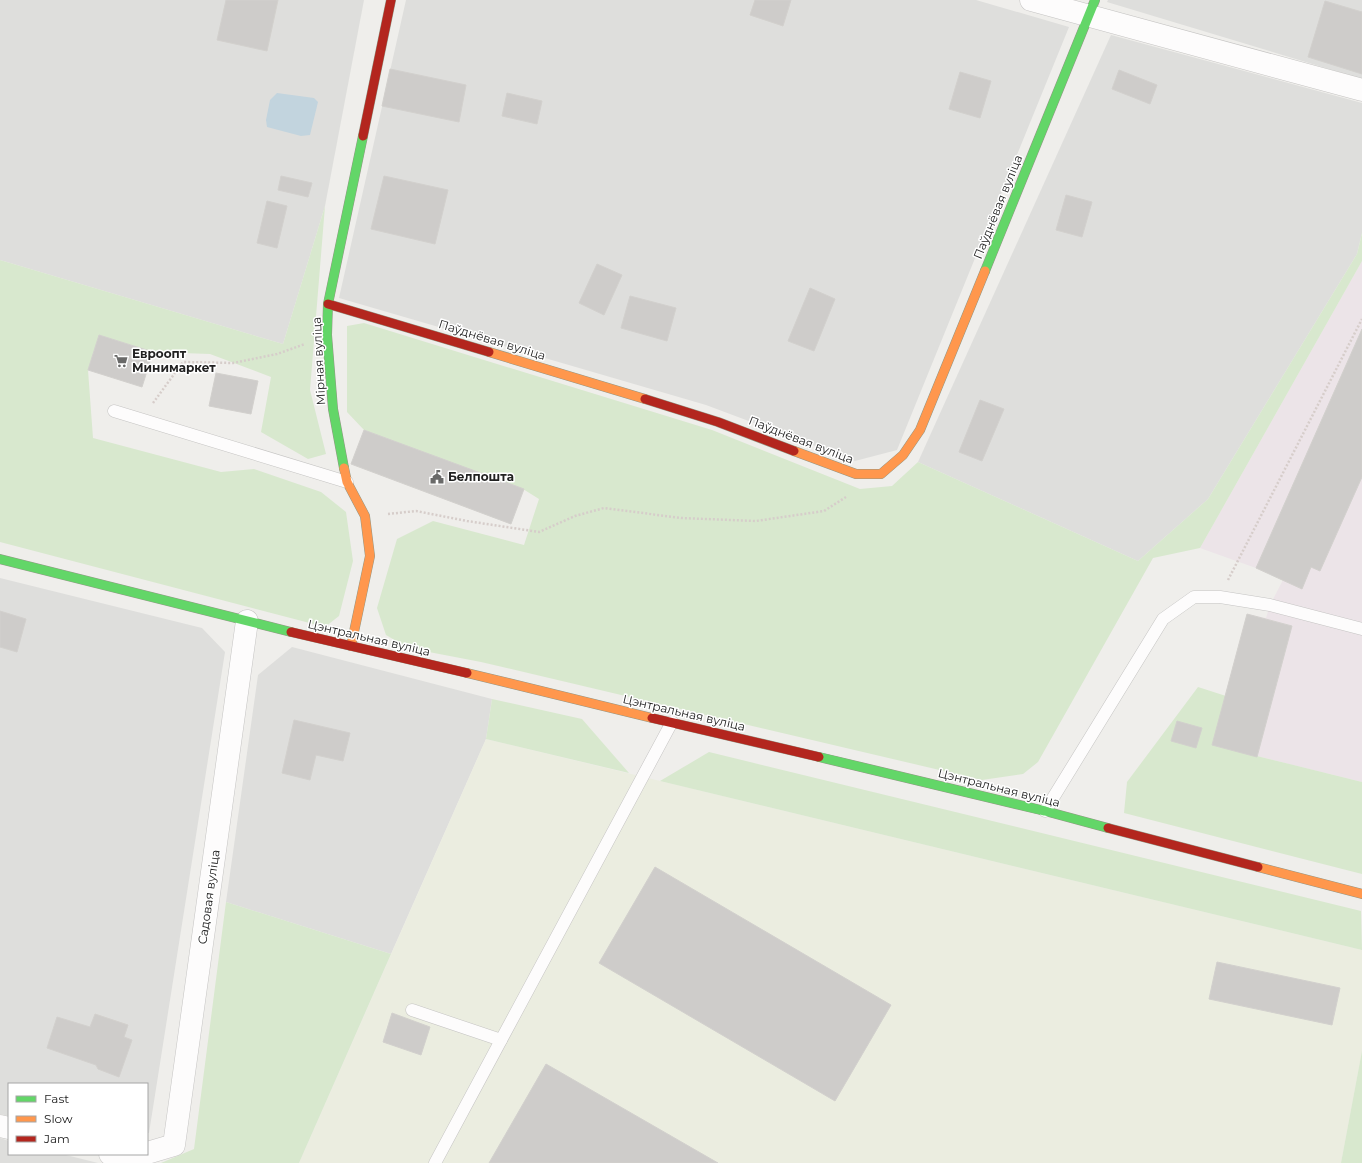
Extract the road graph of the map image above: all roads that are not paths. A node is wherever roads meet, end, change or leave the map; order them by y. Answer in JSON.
{"nodes":[{"id":1,"x":391,"y":0,"type":"edge"},
{"id":2,"x":1031,"y":0,"type":"edge"},
{"id":3,"x":1092,"y":8,"type":"edge"},
{"id":4,"x":1362,"y":90,"type":"edge"},
{"id":5,"x":328,"y":304,"type":"junction"},
{"id":6,"x":114,"y":411,"type":"dead end"},
{"id":7,"x":347,"y":482,"type":"junction"},
{"id":8,"x":0,"y":559,"type":"edge"},
{"id":9,"x":247,"y":621,"type":"junction"},
{"id":10,"x":1362,"y":629,"type":"edge"},
{"id":11,"x":351,"y":646,"type":"junction"},
{"id":12,"x":672,"y":722,"type":"junction"},
{"id":13,"x":1045,"y":811,"type":"junction"},
{"id":14,"x":1362,"y":894,"type":"edge"},
{"id":15,"x":412,"y":1010,"type":"dead end"},
{"id":16,"x":501,"y":1040,"type":"junction"},
{"id":17,"x":148,"y":1153,"type":"edge"},
{"id":18,"x":114,"y":1155,"type":"edge"},
{"id":19,"x":138,"y":1155,"type":"edge"},
{"id":20,"x":435,"y":1163,"type":"edge"}],
"edges":[{"from":1,"to":5,"type":"street","name":"Мірная вуліца"},
{"from":2,"to":3,"type":"street"},
{"from":3,"to":4,"type":"street"},
{"from":3,"to":5,"type":"street","name":"Паўднёвая вуліца"},
{"from":5,"to":7,"type":"street","name":"Мірная вуліца"},
{"from":6,"to":7,"type":"lane"},
{"from":7,"to":11,"type":"street","name":"Мірная вуліца"},
{"from":8,"to":9,"type":"street","name":"Цэнтральная вуліца"},
{"from":9,"to":11,"type":"street","name":"Цэнтральная вуліца"},
{"from":9,"to":17,"type":"street","name":"Садовая вуліца"},
{"from":10,"to":13,"type":"lane"},
{"from":11,"to":12,"type":"street","name":"Цэнтральная вуліца"},
{"from":12,"to":13,"type":"street","name":"Цэнтральная вуліца"},
{"from":12,"to":16,"type":"lane"},
{"from":13,"to":14,"type":"street","name":"Цэнтральная вуліца"},
{"from":15,"to":16,"type":"lane"},
{"from":16,"to":20,"type":"lane"},
{"from":18,"to":19,"type":"street"}]}
